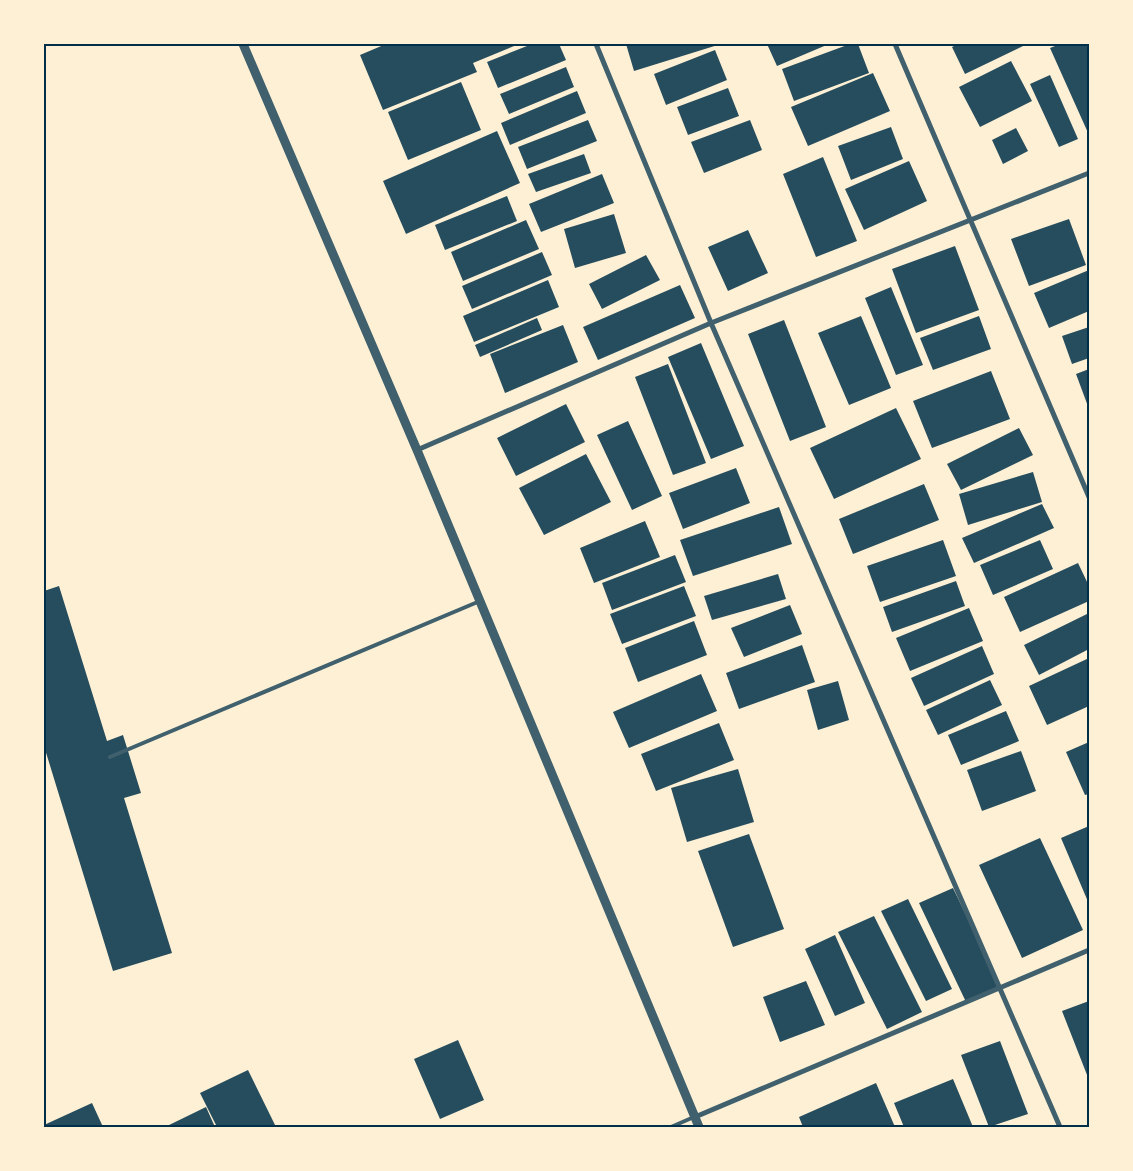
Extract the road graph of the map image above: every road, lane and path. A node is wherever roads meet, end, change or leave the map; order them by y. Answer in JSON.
{"nodes":[{"id":1,"x":243,"y":44,"type":"edge"},
{"id":2,"x":596,"y":44,"type":"edge"},
{"id":3,"x":895,"y":44,"type":"edge"},
{"id":4,"x":1089,"y":173,"type":"edge"},
{"id":5,"x":971,"y":219,"type":"junction"},
{"id":6,"x":711,"y":323,"type":"junction"},
{"id":7,"x":417,"y":450,"type":"junction"},
{"id":8,"x":1089,"y":497,"type":"edge"},
{"id":9,"x":480,"y":601,"type":"junction"},
{"id":10,"x":110,"y":757,"type":"dead end"},
{"id":11,"x":1089,"y":950,"type":"edge"},
{"id":12,"x":1000,"y":987,"type":"junction"},
{"id":13,"x":695,"y":1117,"type":"junction"},
{"id":14,"x":671,"y":1127,"type":"edge"},
{"id":15,"x":699,"y":1127,"type":"edge"},
{"id":16,"x":1060,"y":1127,"type":"edge"}],
"edges":[{"from":1,"to":7,"type":"street"},
{"from":2,"to":6,"type":"street"},
{"from":3,"to":5,"type":"street"},
{"from":4,"to":5,"type":"street"},
{"from":5,"to":6,"type":"street"},
{"from":5,"to":8,"type":"street"},
{"from":6,"to":7,"type":"street"},
{"from":6,"to":12,"type":"street"},
{"from":7,"to":9,"type":"street"},
{"from":9,"to":10,"type":"lane"},
{"from":9,"to":13,"type":"street"},
{"from":11,"to":12,"type":"street"},
{"from":12,"to":13,"type":"street"},
{"from":12,"to":16,"type":"street"},
{"from":13,"to":14,"type":"lane"},
{"from":13,"to":15,"type":"street"}]}
